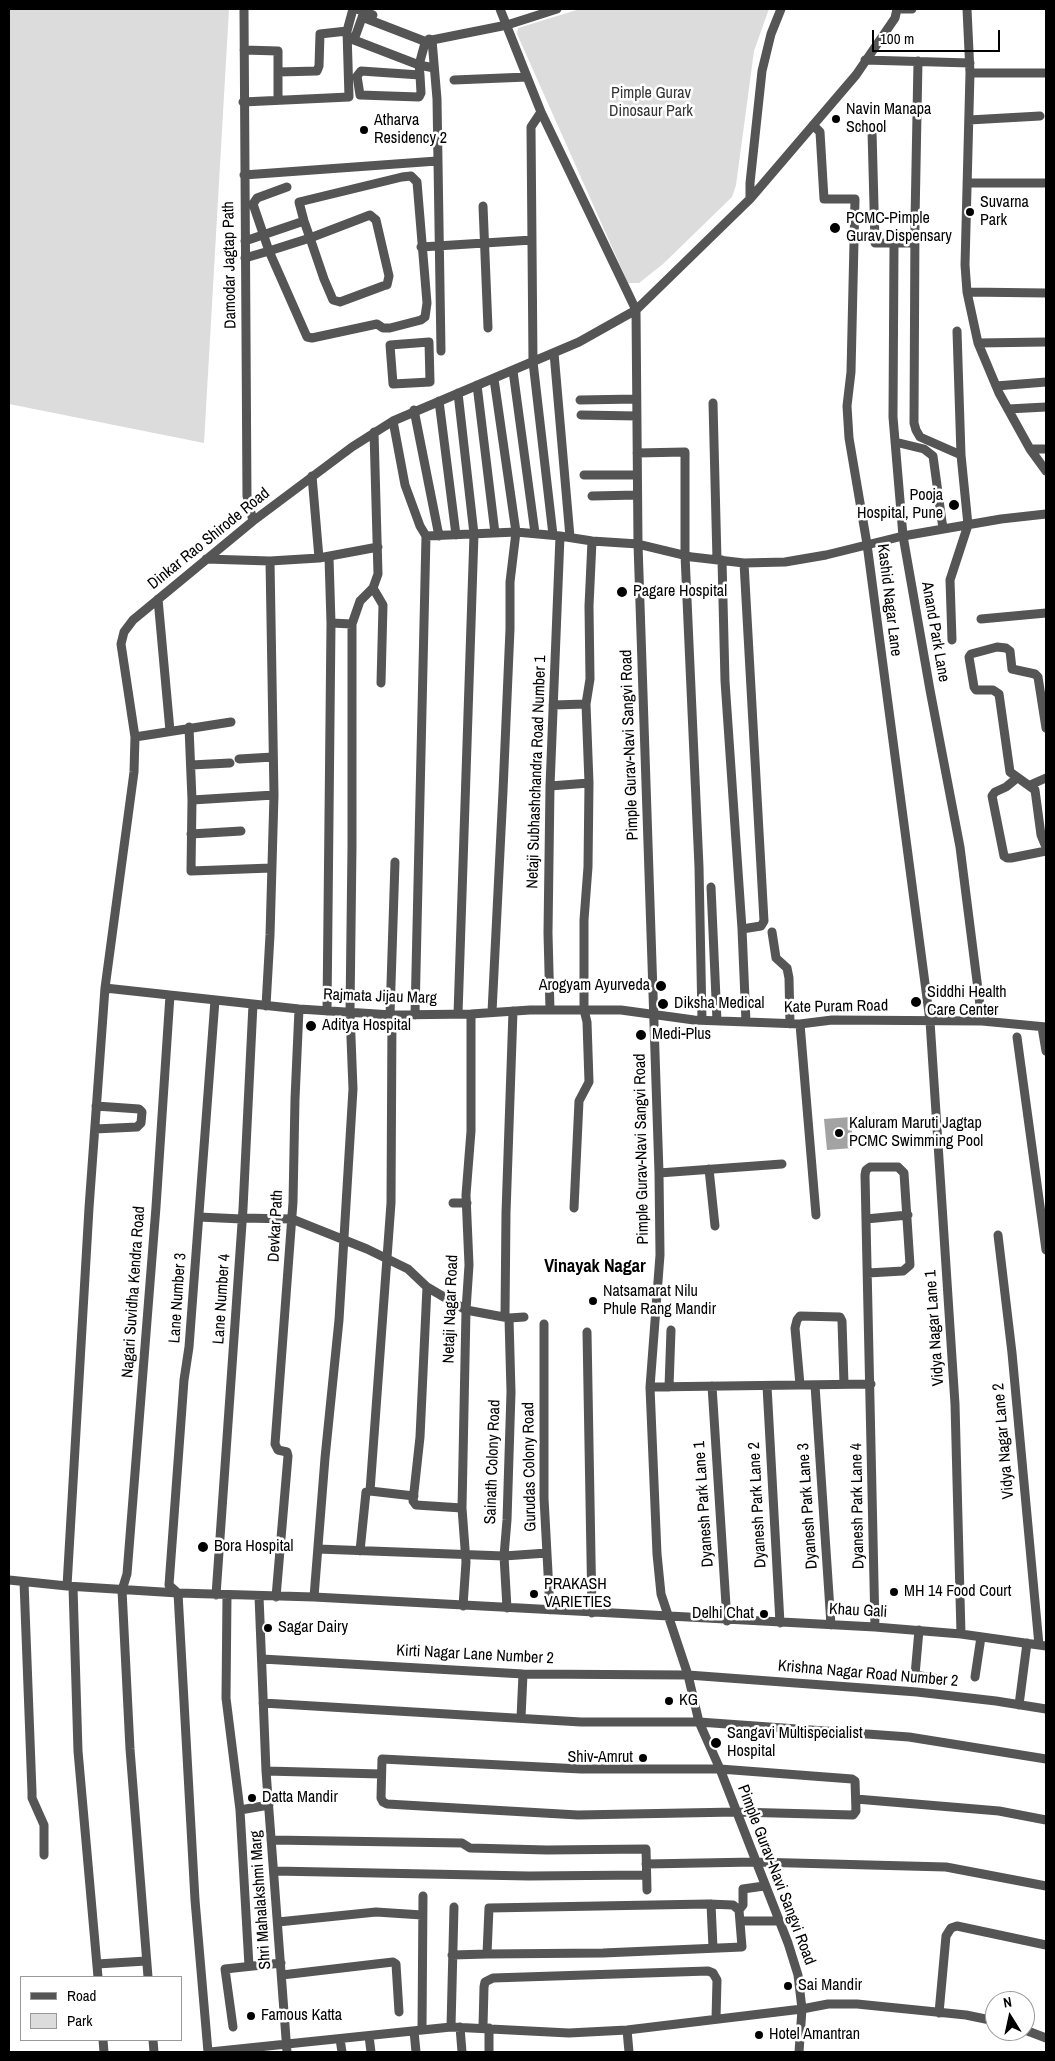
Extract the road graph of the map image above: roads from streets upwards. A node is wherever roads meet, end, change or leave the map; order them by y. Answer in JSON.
{"nodes":[{"id":1,"x":244,"y":9,"type":"edge"},
{"id":2,"x":500,"y":9,"type":"edge"},
{"id":3,"x":558,"y":9,"type":"edge"},
{"id":4,"x":781,"y":9,"type":"edge"},
{"id":5,"x":899,"y":9,"type":"edge"},
{"id":6,"x":912,"y":9,"type":"edge"},
{"id":7,"x":967,"y":9,"type":"edge"},
{"id":8,"x":359,"y":12,"type":"edge"},
{"id":9,"x":507,"y":25,"type":"junction"},
{"id":10,"x":347,"y":31,"type":"junction"},
{"id":11,"x":432,"y":40,"type":"junction"},
{"id":12,"x":244,"y":50,"type":"junction"},
{"id":13,"x":865,"y":60,"type":"junction"},
{"id":14,"x":918,"y":61,"type":"junction"},
{"id":15,"x":970,"y":62,"type":"junction"},
{"id":16,"x":419,"y":65,"type":"junction"},
{"id":17,"x":434,"y":68,"type":"junction"},
{"id":18,"x":278,"y":72,"type":"junction"},
{"id":19,"x":970,"y":73,"type":"junction"},
{"id":20,"x":1046,"y":73,"type":"edge"},
{"id":21,"x":420,"y":75,"type":"junction"},
{"id":22,"x":528,"y":77,"type":"junction"},
{"id":23,"x":454,"y":80,"type":"dead end"},
{"id":24,"x":278,"y":100,"type":"junction"},
{"id":25,"x":243,"y":102,"type":"junction"},
{"id":26,"x":541,"y":112,"type":"junction"},
{"id":27,"x":1040,"y":116,"type":"dead end"},
{"id":28,"x":969,"y":120,"type":"junction"},
{"id":29,"x":813,"y":125,"type":"junction"},
{"id":30,"x":872,"y":131,"type":"dead end"},
{"id":31,"x":437,"y":161,"type":"junction"},
{"id":32,"x":244,"y":175,"type":"junction"},
{"id":33,"x":967,"y":183,"type":"junction"},
{"id":34,"x":1046,"y":183,"type":"edge"},
{"id":35,"x":286,"y":187,"type":"dead end"},
{"id":36,"x":750,"y":199,"type":"junction"},
{"id":37,"x":483,"y":206,"type":"dead end"},
{"id":38,"x":304,"y":220,"type":"junction"},
{"id":39,"x":263,"y":234,"type":"junction"},
{"id":40,"x":310,"y":238,"type":"junction"},
{"id":41,"x":532,"y":240,"type":"junction"},
{"id":42,"x":245,"y":241,"type":"junction"},
{"id":43,"x":484,"y":243,"type":"junction"},
{"id":44,"x":915,"y":243,"type":"junction"},
{"id":45,"x":894,"y":244,"type":"junction"},
{"id":46,"x":440,"y":246,"type":"junction"},
{"id":47,"x":421,"y":247,"type":"junction"},
{"id":48,"x":269,"y":251,"type":"junction"},
{"id":49,"x":245,"y":258,"type":"junction"},
{"id":50,"x":968,"y":292,"type":"junction"},
{"id":51,"x":1046,"y":293,"type":"edge"},
{"id":52,"x":636,"y":310,"type":"junction"},
{"id":53,"x":488,"y":328,"type":"dead end"},
{"id":54,"x":957,"y":331,"type":"dead end"},
{"id":55,"x":441,"y":341,"type":"junction"},
{"id":56,"x":429,"y":342,"type":"junction"},
{"id":57,"x":1046,"y":342,"type":"edge"},
{"id":58,"x":978,"y":344,"type":"junction"},
{"id":59,"x":441,"y":351,"type":"dead end"},
{"id":60,"x":554,"y":353,"type":"junction"},
{"id":61,"x":533,"y":362,"type":"junction"},
{"id":62,"x":512,"y":371,"type":"junction"},
{"id":63,"x":494,"y":379,"type":"junction"},
{"id":64,"x":1046,"y":382,"type":"edge"},
{"id":65,"x":477,"y":385,"type":"junction"},
{"id":66,"x":996,"y":386,"type":"junction"},
{"id":67,"x":458,"y":393,"type":"junction"},
{"id":68,"x":636,"y":399,"type":"junction"},
{"id":69,"x":580,"y":400,"type":"dead end"},
{"id":70,"x":439,"y":401,"type":"junction"},
{"id":71,"x":713,"y":404,"type":"dead end"},
{"id":72,"x":1046,"y":408,"type":"edge"},
{"id":73,"x":1008,"y":409,"type":"junction"},
{"id":74,"x":414,"y":410,"type":"junction"},
{"id":75,"x":582,"y":416,"type":"dead end"},
{"id":76,"x":637,"y":416,"type":"junction"},
{"id":77,"x":393,"y":421,"type":"junction"},
{"id":78,"x":374,"y":432,"type":"junction"},
{"id":79,"x":895,"y":442,"type":"junction"},
{"id":80,"x":1030,"y":449,"type":"junction"},
{"id":81,"x":1046,"y":449,"type":"edge"},
{"id":82,"x":637,"y":452,"type":"junction"},
{"id":83,"x":961,"y":456,"type":"junction"},
{"id":84,"x":1046,"y":471,"type":"edge"},
{"id":85,"x":584,"y":475,"type":"dead end"},
{"id":86,"x":637,"y":475,"type":"junction"},
{"id":87,"x":312,"y":476,"type":"junction"},
{"id":88,"x":637,"y":495,"type":"junction"},
{"id":89,"x":592,"y":496,"type":"dead end"},
{"id":90,"x":1046,"y":514,"type":"edge"},
{"id":91,"x":253,"y":520,"type":"junction"},
{"id":92,"x":968,"y":524,"type":"junction"},
{"id":93,"x":943,"y":529,"type":"junction"},
{"id":94,"x":516,"y":532,"type":"junction"},
{"id":95,"x":495,"y":533,"type":"junction"},
{"id":96,"x":474,"y":534,"type":"junction"},
{"id":97,"x":535,"y":534,"type":"junction"},
{"id":98,"x":456,"y":535,"type":"junction"},
{"id":99,"x":556,"y":535,"type":"junction"},
{"id":100,"x":426,"y":536,"type":"junction"},
{"id":101,"x":439,"y":536,"type":"junction"},
{"id":102,"x":903,"y":536,"type":"junction"},
{"id":103,"x":570,"y":537,"type":"junction"},
{"id":104,"x":592,"y":541,"type":"junction"},
{"id":105,"x":638,"y":544,"type":"junction"},
{"id":106,"x":867,"y":544,"type":"junction"},
{"id":107,"x":378,"y":547,"type":"junction"},
{"id":108,"x":685,"y":555,"type":"junction"},
{"id":109,"x":329,"y":557,"type":"junction"},
{"id":110,"x":319,"y":558,"type":"junction"},
{"id":111,"x":206,"y":559,"type":"junction"},
{"id":112,"x":719,"y":560,"type":"junction"},
{"id":113,"x":270,"y":561,"type":"junction"},
{"id":114,"x":744,"y":563,"type":"junction"},
{"id":115,"x":373,"y":588,"type":"junction"},
{"id":116,"x":158,"y":599,"type":"junction"},
{"id":117,"x":1046,"y":613,"type":"edge"},
{"id":118,"x":981,"y":619,"type":"dead end"},
{"id":119,"x":331,"y":623,"type":"junction"},
{"id":120,"x":352,"y":624,"type":"junction"},
{"id":121,"x":952,"y":640,"type":"dead end"},
{"id":122,"x":382,"y":683,"type":"dead end"},
{"id":123,"x":586,"y":704,"type":"junction"},
{"id":124,"x":553,"y":705,"type":"junction"},
{"id":125,"x":231,"y":722,"type":"dead end"},
{"id":126,"x":189,"y":727,"type":"junction"},
{"id":127,"x":1046,"y":728,"type":"edge"},
{"id":128,"x":170,"y":731,"type":"junction"},
{"id":129,"x":135,"y":737,"type":"junction"},
{"id":130,"x":273,"y":757,"type":"junction"},
{"id":131,"x":191,"y":765,"type":"junction"},
{"id":132,"x":1017,"y":778,"type":"junction"},
{"id":133,"x":1046,"y":778,"type":"edge"},
{"id":134,"x":589,"y":783,"type":"junction"},
{"id":135,"x":1030,"y":784,"type":"junction"},
{"id":136,"x":550,"y":786,"type":"junction"},
{"id":137,"x":274,"y":795,"type":"junction"},
{"id":138,"x":192,"y":800,"type":"junction"},
{"id":139,"x":242,"y":831,"type":"dead end"},
{"id":140,"x":191,"y":834,"type":"junction"},
{"id":141,"x":1046,"y":847,"type":"edge"},
{"id":142,"x":1046,"y":851,"type":"edge"},
{"id":143,"x":395,"y":862,"type":"dead end"},
{"id":144,"x":271,"y":868,"type":"junction"},
{"id":145,"x":711,"y":887,"type":"dead end"},
{"id":146,"x":742,"y":929,"type":"junction"},
{"id":147,"x":772,"y":932,"type":"dead end"},
{"id":148,"x":105,"y":988,"type":"junction"},
{"id":149,"x":170,"y":995,"type":"junction"},
{"id":150,"x":215,"y":1000,"type":"junction"},
{"id":151,"x":253,"y":1004,"type":"junction"},
{"id":152,"x":266,"y":1006,"type":"junction"},
{"id":153,"x":300,"y":1009,"type":"junction"},
{"id":154,"x":550,"y":1010,"type":"junction"},
{"id":155,"x":584,"y":1010,"type":"junction"},
{"id":156,"x":327,"y":1011,"type":"junction"},
{"id":157,"x":513,"y":1011,"type":"junction"},
{"id":158,"x":350,"y":1012,"type":"junction"},
{"id":159,"x":492,"y":1012,"type":"junction"},
{"id":160,"x":458,"y":1014,"type":"junction"},
{"id":161,"x":471,"y":1014,"type":"junction"},
{"id":162,"x":391,"y":1015,"type":"junction"},
{"id":163,"x":415,"y":1015,"type":"junction"},
{"id":164,"x":654,"y":1016,"type":"junction"},
{"id":165,"x":702,"y":1020,"type":"junction"},
{"id":166,"x":717,"y":1021,"type":"junction"},
{"id":167,"x":930,"y":1021,"type":"junction"},
{"id":168,"x":746,"y":1022,"type":"junction"},
{"id":169,"x":982,"y":1022,"type":"junction"},
{"id":170,"x":790,"y":1024,"type":"junction"},
{"id":171,"x":800,"y":1024,"type":"junction"},
{"id":172,"x":1044,"y":1027,"type":"edge"},
{"id":173,"x":1017,"y":1037,"type":"dead end"},
{"id":174,"x":1046,"y":1051,"type":"edge"},
{"id":175,"x":96,"y":1106,"type":"junction"},
{"id":176,"x":95,"y":1129,"type":"junction"},
{"id":177,"x":782,"y":1164,"type":"dead end"},
{"id":178,"x":709,"y":1169,"type":"junction"},
{"id":179,"x":659,"y":1173,"type":"junction"},
{"id":180,"x":453,"y":1202,"type":"dead end"},
{"id":181,"x":467,"y":1203,"type":"junction"},
{"id":182,"x":574,"y":1208,"type":"dead end"},
{"id":183,"x":816,"y":1215,"type":"dead end"},
{"id":184,"x":908,"y":1215,"type":"junction"},
{"id":185,"x":199,"y":1217,"type":"junction"},
{"id":186,"x":242,"y":1218,"type":"junction"},
{"id":187,"x":292,"y":1219,"type":"junction"},
{"id":188,"x":866,"y":1219,"type":"junction"},
{"id":189,"x":715,"y":1226,"type":"dead end"},
{"id":190,"x":998,"y":1235,"type":"dead end"},
{"id":191,"x":344,"y":1240,"type":"junction"},
{"id":192,"x":1046,"y":1250,"type":"edge"},
{"id":193,"x":388,"y":1259,"type":"junction"},
{"id":194,"x":868,"y":1274,"type":"junction"},
{"id":195,"x":427,"y":1287,"type":"junction"},
{"id":196,"x":466,"y":1310,"type":"junction"},
{"id":197,"x":507,"y":1316,"type":"junction"},
{"id":198,"x":524,"y":1317,"type":"dead end"},
{"id":199,"x":544,"y":1324,"type":"dead end"},
{"id":200,"x":671,"y":1330,"type":"dead end"},
{"id":201,"x":587,"y":1332,"type":"dead end"},
{"id":202,"x":844,"y":1384,"type":"junction"},
{"id":203,"x":871,"y":1384,"type":"junction"},
{"id":204,"x":800,"y":1385,"type":"junction"},
{"id":205,"x":815,"y":1385,"type":"junction"},
{"id":206,"x":712,"y":1386,"type":"junction"},
{"id":207,"x":767,"y":1386,"type":"junction"},
{"id":208,"x":650,"y":1387,"type":"junction"},
{"id":209,"x":669,"y":1387,"type":"junction"},
{"id":210,"x":370,"y":1491,"type":"junction"},
{"id":211,"x":414,"y":1496,"type":"junction"},
{"id":212,"x":462,"y":1508,"type":"junction"},
{"id":213,"x":318,"y":1549,"type":"junction"},
{"id":214,"x":360,"y":1551,"type":"junction"},
{"id":215,"x":547,"y":1553,"type":"junction"},
{"id":216,"x":466,"y":1554,"type":"junction"},
{"id":217,"x":504,"y":1556,"type":"junction"},
{"id":218,"x":9,"y":1580,"type":"edge"},
{"id":219,"x":24,"y":1582,"type":"junction"},
{"id":220,"x":70,"y":1586,"type":"junction"},
{"id":221,"x":122,"y":1590,"type":"junction"},
{"id":222,"x":178,"y":1593,"type":"junction"},
{"id":223,"x":216,"y":1595,"type":"junction"},
{"id":224,"x":227,"y":1595,"type":"junction"},
{"id":225,"x":259,"y":1596,"type":"junction"},
{"id":226,"x":276,"y":1597,"type":"junction"},
{"id":227,"x":314,"y":1597,"type":"junction"},
{"id":228,"x":464,"y":1606,"type":"junction"},
{"id":229,"x":507,"y":1608,"type":"junction"},
{"id":230,"x":550,"y":1610,"type":"junction"},
{"id":231,"x":592,"y":1613,"type":"junction"},
{"id":232,"x":667,"y":1617,"type":"junction"},
{"id":233,"x":727,"y":1620,"type":"junction"},
{"id":234,"x":780,"y":1622,"type":"junction"},
{"id":235,"x":831,"y":1625,"type":"junction"},
{"id":236,"x":875,"y":1627,"type":"junction"},
{"id":237,"x":919,"y":1630,"type":"junction"},
{"id":238,"x":961,"y":1634,"type":"junction"},
{"id":239,"x":981,"y":1637,"type":"junction"},
{"id":240,"x":1027,"y":1643,"type":"junction"},
{"id":241,"x":1042,"y":1645,"type":"edge"},
{"id":242,"x":262,"y":1660,"type":"junction"},
{"id":243,"x":523,"y":1674,"type":"junction"},
{"id":244,"x":688,"y":1675,"type":"junction"},
{"id":245,"x":975,"y":1677,"type":"dead end"},
{"id":246,"x":939,"y":1679,"type":"dead end"},
{"id":247,"x":263,"y":1703,"type":"junction"},
{"id":248,"x":1019,"y":1705,"type":"junction"},
{"id":249,"x":1046,"y":1709,"type":"edge"},
{"id":250,"x":521,"y":1718,"type":"junction"},
{"id":251,"x":699,"y":1722,"type":"junction"},
{"id":252,"x":1046,"y":1759,"type":"edge"},
{"id":253,"x":720,"y":1769,"type":"junction"},
{"id":254,"x":266,"y":1772,"type":"junction"},
{"id":255,"x":381,"y":1774,"type":"junction"},
{"id":256,"x":856,"y":1799,"type":"junction"},
{"id":257,"x":269,"y":1805,"type":"junction"},
{"id":258,"x":240,"y":1810,"type":"junction"},
{"id":259,"x":736,"y":1812,"type":"junction"},
{"id":260,"x":1046,"y":1820,"type":"edge"},
{"id":261,"x":271,"y":1840,"type":"junction"},
{"id":262,"x":44,"y":1855,"type":"dead end"},
{"id":263,"x":755,"y":1862,"type":"junction"},
{"id":264,"x":646,"y":1864,"type":"junction"},
{"id":265,"x":274,"y":1871,"type":"junction"},
{"id":266,"x":646,"y":1876,"type":"junction"},
{"id":267,"x":764,"y":1886,"type":"junction"},
{"id":268,"x":1046,"y":1886,"type":"edge"},
{"id":269,"x":647,"y":1890,"type":"dead end"},
{"id":270,"x":423,"y":1896,"type":"dead end"},
{"id":271,"x":711,"y":1904,"type":"junction"},
{"id":272,"x":454,"y":1907,"type":"dead end"},
{"id":273,"x":740,"y":1910,"type":"junction"},
{"id":274,"x":422,"y":1915,"type":"junction"},
{"id":275,"x":740,"y":1921,"type":"junction"},
{"id":276,"x":779,"y":1921,"type":"junction"},
{"id":277,"x":278,"y":1922,"type":"junction"},
{"id":278,"x":1046,"y":1945,"type":"edge"},
{"id":279,"x":713,"y":1948,"type":"junction"},
{"id":280,"x":452,"y":1954,"type":"junction"},
{"id":281,"x":487,"y":1954,"type":"junction"},
{"id":282,"x":146,"y":1961,"type":"junction"},
{"id":283,"x":281,"y":1963,"type":"junction"},
{"id":284,"x":97,"y":1964,"type":"junction"},
{"id":285,"x":249,"y":1966,"type":"junction"},
{"id":286,"x":282,"y":1975,"type":"junction"},
{"id":287,"x":98,"y":1976,"type":"edge"},
{"id":288,"x":148,"y":1976,"type":"edge"},
{"id":289,"x":802,"y":2009,"type":"junction"},
{"id":290,"x":399,"y":2012,"type":"dead end"},
{"id":291,"x":939,"y":2013,"type":"junction"},
{"id":292,"x":716,"y":2019,"type":"junction"},
{"id":293,"x":985,"y":2019,"type":"edge"},
{"id":294,"x":234,"y":2026,"type":"dead end"},
{"id":295,"x":455,"y":2027,"type":"junction"},
{"id":296,"x":486,"y":2027,"type":"junction"},
{"id":297,"x":418,"y":2030,"type":"junction"},
{"id":298,"x":627,"y":2030,"type":"junction"},
{"id":299,"x":369,"y":2036,"type":"junction"},
{"id":300,"x":340,"y":2039,"type":"junction"},
{"id":301,"x":287,"y":2048,"type":"edge"},
{"id":302,"x":209,"y":2052,"type":"edge"},
{"id":303,"x":342,"y":2052,"type":"edge"},
{"id":304,"x":371,"y":2052,"type":"edge"},
{"id":305,"x":416,"y":2052,"type":"edge"},
{"id":306,"x":462,"y":2052,"type":"edge"},
{"id":307,"x":489,"y":2052,"type":"edge"},
{"id":308,"x":629,"y":2052,"type":"edge"},
{"id":309,"x":799,"y":2052,"type":"edge"}],
"edges":[{"from":1,"to":12,"type":"street","name":"Damodar Jagtap Path"},
{"from":2,"to":9,"type":"street"},
{"from":3,"to":9,"type":"street"},
{"from":4,"to":36,"type":"street"},
{"from":5,"to":6,"type":"street"},
{"from":5,"to":13,"type":"street","name":"Dinkar Rao Shirode Road"},
{"from":7,"to":15,"type":"street"},
{"from":8,"to":10,"type":"street"},
{"from":8,"to":11,"type":"street"},
{"from":8,"to":16,"type":"street"},
{"from":8,"to":16,"type":"street"},
{"from":9,"to":11,"type":"street"},
{"from":9,"to":22,"type":"street"},
{"from":10,"to":18,"type":"street"},
{"from":10,"to":24,"type":"street"},
{"from":11,"to":17,"type":"street"},
{"from":12,"to":18,"type":"street"},
{"from":12,"to":25,"type":"street","name":"Damodar Jagtap Path"},
{"from":13,"to":14,"type":"street"},
{"from":13,"to":29,"type":"street","name":"Dinkar Rao Shirode Road"},
{"from":14,"to":15,"type":"street"},
{"from":14,"to":44,"type":"street"},
{"from":15,"to":19,"type":"street"},
{"from":16,"to":17,"type":"street"},
{"from":16,"to":21,"type":"street"},
{"from":17,"to":31,"type":"street"},
{"from":18,"to":24,"type":"street"},
{"from":19,"to":20,"type":"street"},
{"from":19,"to":28,"type":"street"},
{"from":21,"to":21,"type":"street"},
{"from":22,"to":23,"type":"street"},
{"from":22,"to":26,"type":"street"},
{"from":24,"to":25,"type":"street"},
{"from":25,"to":32,"type":"street","name":"Damodar Jagtap Path"},
{"from":26,"to":41,"type":"street","name":"Netaji Subhashchandra Road Number 1"},
{"from":26,"to":52,"type":"street"},
{"from":27,"to":28,"type":"street"},
{"from":28,"to":33,"type":"street"},
{"from":29,"to":36,"type":"street","name":"Dinkar Rao Shirode Road"},
{"from":29,"to":106,"type":"street","name":"Kashid Nagar Lane"},
{"from":30,"to":45,"type":"street"},
{"from":31,"to":32,"type":"street"},
{"from":31,"to":46,"type":"street"},
{"from":32,"to":42,"type":"street","name":"Damodar Jagtap Path"},
{"from":33,"to":34,"type":"street"},
{"from":33,"to":50,"type":"street"},
{"from":35,"to":39,"type":"street"},
{"from":36,"to":52,"type":"street","name":"Dinkar Rao Shirode Road"},
{"from":37,"to":43,"type":"street"},
{"from":38,"to":39,"type":"street"},
{"from":38,"to":40,"type":"street"},
{"from":38,"to":47,"type":"street"},
{"from":39,"to":42,"type":"street"},
{"from":39,"to":48,"type":"street"},
{"from":40,"to":40,"type":"street"},
{"from":40,"to":48,"type":"street"},
{"from":41,"to":43,"type":"street"},
{"from":41,"to":61,"type":"street","name":"Netaji Subhashchandra Road Number 1"},
{"from":42,"to":49,"type":"street","name":"Damodar Jagtap Path"},
{"from":43,"to":46,"type":"street"},
{"from":43,"to":53,"type":"street"},
{"from":44,"to":45,"type":"street"},
{"from":44,"to":83,"type":"street"},
{"from":45,"to":79,"type":"street","name":"Anand Park Lane"},
{"from":46,"to":47,"type":"street"},
{"from":46,"to":55,"type":"street"},
{"from":47,"to":48,"type":"street"},
{"from":48,"to":49,"type":"street"},
{"from":49,"to":91,"type":"street","name":"Damodar Jagtap Path"},
{"from":50,"to":51,"type":"street"},
{"from":50,"to":58,"type":"street"},
{"from":52,"to":60,"type":"street","name":"Dinkar Rao Shirode Road"},
{"from":52,"to":68,"type":"street","name":"Pimple Gurav-Navi Sangvi Road"},
{"from":54,"to":83,"type":"street"},
{"from":55,"to":56,"type":"street"},
{"from":55,"to":59,"type":"street"},
{"from":56,"to":56,"type":"street"},
{"from":57,"to":58,"type":"street"},
{"from":58,"to":66,"type":"street"},
{"from":60,"to":61,"type":"street","name":"Dinkar Rao Shirode Road"},
{"from":60,"to":103,"type":"street"},
{"from":61,"to":62,"type":"street","name":"Dinkar Rao Shirode Road"},
{"from":61,"to":99,"type":"street","name":"Netaji Subhashchandra Road Number 1"},
{"from":62,"to":63,"type":"street","name":"Dinkar Rao Shirode Road"},
{"from":62,"to":97,"type":"street"},
{"from":63,"to":65,"type":"street","name":"Dinkar Rao Shirode Road"},
{"from":63,"to":94,"type":"street"},
{"from":64,"to":66,"type":"street"},
{"from":65,"to":67,"type":"street","name":"Dinkar Rao Shirode Road"},
{"from":65,"to":95,"type":"street"},
{"from":66,"to":73,"type":"street"},
{"from":67,"to":70,"type":"street","name":"Dinkar Rao Shirode Road"},
{"from":67,"to":96,"type":"street"},
{"from":68,"to":69,"type":"street"},
{"from":68,"to":76,"type":"street","name":"Pimple Gurav-Navi Sangvi Road"},
{"from":70,"to":74,"type":"street","name":"Dinkar Rao Shirode Road"},
{"from":70,"to":98,"type":"street"},
{"from":71,"to":112,"type":"street"},
{"from":72,"to":73,"type":"street"},
{"from":73,"to":80,"type":"street"},
{"from":74,"to":77,"type":"street","name":"Dinkar Rao Shirode Road"},
{"from":74,"to":101,"type":"street"},
{"from":75,"to":76,"type":"street"},
{"from":76,"to":82,"type":"street","name":"Pimple Gurav-Navi Sangvi Road"},
{"from":77,"to":78,"type":"street","name":"Dinkar Rao Shirode Road"},
{"from":77,"to":100,"type":"street"},
{"from":78,"to":87,"type":"street","name":"Dinkar Rao Shirode Road"},
{"from":78,"to":107,"type":"street"},
{"from":79,"to":93,"type":"street"},
{"from":79,"to":102,"type":"street","name":"Anand Park Lane"},
{"from":80,"to":81,"type":"street"},
{"from":80,"to":84,"type":"street"},
{"from":82,"to":86,"type":"street","name":"Pimple Gurav-Navi Sangvi Road"},
{"from":82,"to":108,"type":"street"},
{"from":83,"to":92,"type":"street"},
{"from":85,"to":86,"type":"street"},
{"from":86,"to":88,"type":"street","name":"Pimple Gurav-Navi Sangvi Road"},
{"from":87,"to":91,"type":"street","name":"Dinkar Rao Shirode Road"},
{"from":87,"to":110,"type":"street"},
{"from":88,"to":89,"type":"street"},
{"from":88,"to":105,"type":"street","name":"Pimple Gurav-Navi Sangvi Road"},
{"from":90,"to":92,"type":"street"},
{"from":91,"to":111,"type":"street","name":"Dinkar Rao Shirode Road"},
{"from":92,"to":93,"type":"street"},
{"from":92,"to":121,"type":"street"},
{"from":93,"to":102,"type":"street"},
{"from":94,"to":95,"type":"street"},
{"from":94,"to":97,"type":"street"},
{"from":94,"to":159,"type":"street"},
{"from":95,"to":96,"type":"street"},
{"from":96,"to":98,"type":"street"},
{"from":96,"to":160,"type":"street"},
{"from":97,"to":99,"type":"street"},
{"from":98,"to":101,"type":"street"},
{"from":99,"to":103,"type":"street"},
{"from":99,"to":124,"type":"street","name":"Netaji Subhashchandra Road Number 1"},
{"from":100,"to":101,"type":"street"},
{"from":100,"to":163,"type":"street"},
{"from":102,"to":106,"type":"street"},
{"from":102,"to":169,"type":"street","name":"Anand Park Lane"},
{"from":103,"to":104,"type":"street"},
{"from":104,"to":105,"type":"street"},
{"from":104,"to":123,"type":"street"},
{"from":105,"to":108,"type":"street"},
{"from":105,"to":164,"type":"street","name":"Pimple Gurav-Navi Sangvi Road"},
{"from":106,"to":114,"type":"street"},
{"from":106,"to":167,"type":"street","name":"Kashid Nagar Lane"},
{"from":107,"to":109,"type":"street"},
{"from":107,"to":115,"type":"street"},
{"from":108,"to":112,"type":"street"},
{"from":108,"to":165,"type":"street"},
{"from":109,"to":110,"type":"street"},
{"from":109,"to":119,"type":"street"},
{"from":110,"to":113,"type":"street"},
{"from":111,"to":113,"type":"street"},
{"from":111,"to":116,"type":"street","name":"Dinkar Rao Shirode Road"},
{"from":112,"to":114,"type":"street"},
{"from":112,"to":146,"type":"street"},
{"from":113,"to":130,"type":"street"},
{"from":114,"to":146,"type":"street"},
{"from":115,"to":120,"type":"street"},
{"from":115,"to":122,"type":"street"},
{"from":116,"to":128,"type":"street"},
{"from":116,"to":129,"type":"street","name":"Dinkar Rao Shirode Road"},
{"from":117,"to":118,"type":"street"},
{"from":119,"to":120,"type":"street"},
{"from":119,"to":156,"type":"street"},
{"from":120,"to":158,"type":"street"},
{"from":123,"to":124,"type":"street"},
{"from":123,"to":134,"type":"street"},
{"from":124,"to":136,"type":"street","name":"Netaji Subhashchandra Road Number 1"},
{"from":125,"to":126,"type":"street"},
{"from":126,"to":128,"type":"street"},
{"from":126,"to":131,"type":"street"},
{"from":127,"to":132,"type":"street"},
{"from":128,"to":129,"type":"street"},
{"from":129,"to":148,"type":"street","name":"Dinkar Rao Shirode Road"},
{"from":130,"to":131,"type":"street"},
{"from":130,"to":137,"type":"street"},
{"from":131,"to":138,"type":"street"},
{"from":132,"to":135,"type":"street"},
{"from":132,"to":142,"type":"street"},
{"from":133,"to":135,"type":"street"},
{"from":134,"to":136,"type":"street"},
{"from":134,"to":155,"type":"street"},
{"from":135,"to":141,"type":"street"},
{"from":136,"to":154,"type":"street","name":"Netaji Subhashchandra Road Number 1"},
{"from":137,"to":138,"type":"street"},
{"from":137,"to":144,"type":"street"},
{"from":138,"to":140,"type":"street"},
{"from":139,"to":140,"type":"street"},
{"from":140,"to":144,"type":"street"},
{"from":143,"to":162,"type":"street"},
{"from":144,"to":152,"type":"street"},
{"from":145,"to":166,"type":"street"},
{"from":146,"to":168,"type":"street"},
{"from":147,"to":170,"type":"street"},
{"from":148,"to":149,"type":"street","name":"Rajmata Jijau Marg"},
{"from":148,"to":175,"type":"street","name":"Dinkar Rao Shirode Road"},
{"from":149,"to":150,"type":"street","name":"Rajmata Jijau Marg"},
{"from":149,"to":221,"type":"street","name":"Nagari Suvidha Kendra Road"},
{"from":150,"to":151,"type":"street","name":"Rajmata Jijau Marg"},
{"from":150,"to":185,"type":"street","name":"Lane Number 3"},
{"from":151,"to":152,"type":"street","name":"Rajmata Jijau Marg"},
{"from":151,"to":186,"type":"street","name":"Lane Number 4"},
{"from":152,"to":153,"type":"street","name":"Rajmata Jijau Marg"},
{"from":153,"to":156,"type":"street","name":"Rajmata Jijau Marg"},
{"from":153,"to":187,"type":"street","name":"Devkar Path"},
{"from":154,"to":155,"type":"street","name":"Rajmata Jijau Marg"},
{"from":154,"to":157,"type":"street","name":"Rajmata Jijau Marg"},
{"from":155,"to":164,"type":"street","name":"Rajmata Jijau Marg"},
{"from":155,"to":182,"type":"street"},
{"from":156,"to":158,"type":"street","name":"Rajmata Jijau Marg"},
{"from":157,"to":159,"type":"street","name":"Rajmata Jijau Marg"},
{"from":157,"to":197,"type":"street","name":"Sainath Colony Road"},
{"from":158,"to":162,"type":"street","name":"Rajmata Jijau Marg"},
{"from":158,"to":191,"type":"street"},
{"from":159,"to":161,"type":"street","name":"Rajmata Jijau Marg"},
{"from":160,"to":161,"type":"street","name":"Rajmata Jijau Marg"},
{"from":160,"to":163,"type":"street","name":"Rajmata Jijau Marg"},
{"from":161,"to":181,"type":"street","name":"Netaji Nagar Road"},
{"from":162,"to":163,"type":"street","name":"Rajmata Jijau Marg"},
{"from":162,"to":193,"type":"street"},
{"from":164,"to":165,"type":"street","name":"Kate Puram Road"},
{"from":164,"to":179,"type":"street","name":"Pimple Gurav-Navi Sangvi Road"},
{"from":165,"to":166,"type":"street","name":"Kate Puram Road"},
{"from":166,"to":168,"type":"street","name":"Kate Puram Road"},
{"from":167,"to":169,"type":"street"},
{"from":167,"to":171,"type":"street","name":"Kate Puram Road"},
{"from":167,"to":238,"type":"street","name":"Vidya Nagar Lane 1"},
{"from":168,"to":170,"type":"street","name":"Kate Puram Road"},
{"from":169,"to":172,"type":"street"},
{"from":170,"to":171,"type":"street","name":"Kate Puram Road"},
{"from":171,"to":183,"type":"street"},
{"from":172,"to":174,"type":"street"},
{"from":173,"to":192,"type":"street"},
{"from":175,"to":176,"type":"street","name":"Dinkar Rao Shirode Road"},
{"from":175,"to":176,"type":"street"},
{"from":176,"to":220,"type":"street","name":"Dinkar Rao Shirode Road"},
{"from":177,"to":178,"type":"street"},
{"from":178,"to":179,"type":"street"},
{"from":178,"to":189,"type":"street"},
{"from":179,"to":208,"type":"street","name":"Pimple Gurav-Navi Sangvi Road"},
{"from":180,"to":181,"type":"street"},
{"from":181,"to":196,"type":"street","name":"Netaji Nagar Road"},
{"from":184,"to":188,"type":"street"},
{"from":184,"to":188,"type":"street","name":"Dyanesh Park Lane 4"},
{"from":184,"to":194,"type":"street"},
{"from":185,"to":186,"type":"street"},
{"from":185,"to":222,"type":"street","name":"Lane Number 3"},
{"from":186,"to":187,"type":"street"},
{"from":186,"to":223,"type":"street","name":"Lane Number 4"},
{"from":187,"to":191,"type":"street"},
{"from":187,"to":226,"type":"street","name":"Devkar Path"},
{"from":188,"to":194,"type":"street","name":"Dyanesh Park Lane 4"},
{"from":190,"to":241,"type":"street","name":"Vidya Nagar Lane 2"},
{"from":191,"to":193,"type":"street"},
{"from":191,"to":213,"type":"street"},
{"from":193,"to":195,"type":"street"},
{"from":193,"to":210,"type":"street"},
{"from":194,"to":203,"type":"street","name":"Dyanesh Park Lane 4"},
{"from":195,"to":196,"type":"street"},
{"from":195,"to":211,"type":"street"},
{"from":196,"to":197,"type":"street"},
{"from":196,"to":212,"type":"street","name":"Netaji Nagar Road"},
{"from":197,"to":198,"type":"street"},
{"from":197,"to":217,"type":"street","name":"Sainath Colony Road"},
{"from":199,"to":215,"type":"street","name":"Gurudas Colony Road"},
{"from":200,"to":209,"type":"street"},
{"from":201,"to":231,"type":"street"},
{"from":202,"to":203,"type":"street"},
{"from":202,"to":204,"type":"street"},
{"from":202,"to":205,"type":"street"},
{"from":203,"to":236,"type":"street","name":"Dyanesh Park Lane 4"},
{"from":204,"to":205,"type":"street"},
{"from":204,"to":207,"type":"street"},
{"from":205,"to":235,"type":"street","name":"Dyanesh Park Lane 3"},
{"from":206,"to":207,"type":"street"},
{"from":206,"to":209,"type":"street"},
{"from":206,"to":233,"type":"street","name":"Dyanesh Park Lane 1"},
{"from":207,"to":234,"type":"street","name":"Dyanesh Park Lane 2"},
{"from":208,"to":209,"type":"street"},
{"from":208,"to":232,"type":"street","name":"Pimple Gurav-Navi Sangvi Road"},
{"from":210,"to":211,"type":"street"},
{"from":210,"to":214,"type":"street"},
{"from":211,"to":212,"type":"street"},
{"from":212,"to":216,"type":"street","name":"Netaji Nagar Road"},
{"from":213,"to":214,"type":"street"},
{"from":213,"to":227,"type":"street"},
{"from":214,"to":216,"type":"street"},
{"from":215,"to":217,"type":"street"},
{"from":215,"to":230,"type":"street","name":"Gurudas Colony Road"},
{"from":216,"to":217,"type":"street"},
{"from":216,"to":228,"type":"street","name":"Netaji Nagar Road"},
{"from":217,"to":229,"type":"street","name":"Sainath Colony Road"},
{"from":218,"to":219,"type":"street","name":"Khau Gali"},
{"from":219,"to":220,"type":"street","name":"Khau Gali"},
{"from":219,"to":262,"type":"street"},
{"from":220,"to":221,"type":"street","name":"Khau Gali"},
{"from":220,"to":284,"type":"street","name":"Dinkar Rao Shirode Road"},
{"from":221,"to":222,"type":"street","name":"Khau Gali"},
{"from":221,"to":282,"type":"street","name":"Nagari Suvidha Kendra Road"},
{"from":222,"to":223,"type":"street","name":"Khau Gali"},
{"from":222,"to":302,"type":"street"},
{"from":223,"to":224,"type":"street","name":"Khau Gali"},
{"from":224,"to":225,"type":"street","name":"Khau Gali"},
{"from":224,"to":258,"type":"street"},
{"from":225,"to":226,"type":"street","name":"Khau Gali"},
{"from":225,"to":242,"type":"street","name":"Shri Mahalakshmi Marg"},
{"from":226,"to":227,"type":"street","name":"Khau Gali"},
{"from":227,"to":228,"type":"street","name":"Khau Gali"},
{"from":228,"to":229,"type":"street","name":"Khau Gali"},
{"from":229,"to":230,"type":"street","name":"Khau Gali"},
{"from":230,"to":231,"type":"street","name":"Khau Gali"},
{"from":231,"to":232,"type":"street","name":"Khau Gali"},
{"from":232,"to":233,"type":"street","name":"Khau Gali"},
{"from":232,"to":244,"type":"street","name":"Pimple Gurav-Navi Sangvi Road"},
{"from":233,"to":234,"type":"street","name":"Khau Gali"},
{"from":234,"to":235,"type":"street","name":"Khau Gali"},
{"from":235,"to":236,"type":"street","name":"Khau Gali"},
{"from":236,"to":237,"type":"street","name":"Khau Gali"},
{"from":237,"to":238,"type":"street","name":"Khau Gali"},
{"from":237,"to":246,"type":"street"},
{"from":238,"to":239,"type":"street","name":"Khau Gali"},
{"from":239,"to":240,"type":"street","name":"Khau Gali"},
{"from":239,"to":245,"type":"street"},
{"from":240,"to":241,"type":"street","name":"Khau Gali"},
{"from":240,"to":248,"type":"street"},
{"from":242,"to":243,"type":"street","name":"Kirti Nagar Lane Number 2"},
{"from":242,"to":247,"type":"street","name":"Shri Mahalakshmi Marg"},
{"from":243,"to":244,"type":"street","name":"Kirti Nagar Lane Number 2"},
{"from":243,"to":250,"type":"street"},
{"from":244,"to":248,"type":"street","name":"Krishna Nagar Road Number 2"},
{"from":244,"to":251,"type":"street","name":"Pimple Gurav-Navi Sangvi Road"},
{"from":247,"to":250,"type":"street"},
{"from":247,"to":254,"type":"street","name":"Shri Mahalakshmi Marg"},
{"from":248,"to":249,"type":"street","name":"Krishna Nagar Road Number 2"},
{"from":250,"to":251,"type":"street"},
{"from":251,"to":252,"type":"street"},
{"from":251,"to":253,"type":"street","name":"Pimple Gurav-Navi Sangvi Road"},
{"from":253,"to":255,"type":"street"},
{"from":253,"to":256,"type":"street"},
{"from":253,"to":259,"type":"street","name":"Pimple Gurav-Navi Sangvi Road"},
{"from":254,"to":255,"type":"street"},
{"from":254,"to":257,"type":"street","name":"Shri Mahalakshmi Marg"},
{"from":255,"to":259,"type":"street"},
{"from":256,"to":259,"type":"street"},
{"from":256,"to":260,"type":"street"},
{"from":257,"to":258,"type":"street"},
{"from":257,"to":261,"type":"street","name":"Shri Mahalakshmi Marg"},
{"from":258,"to":285,"type":"street"},
{"from":259,"to":263,"type":"street","name":"Pimple Gurav-Navi Sangvi Road"},
{"from":261,"to":264,"type":"street"},
{"from":261,"to":265,"type":"street","name":"Shri Mahalakshmi Marg"},
{"from":263,"to":264,"type":"street"},
{"from":263,"to":267,"type":"street","name":"Pimple Gurav-Navi Sangvi Road"},
{"from":263,"to":268,"type":"street"},
{"from":264,"to":266,"type":"street"},
{"from":265,"to":266,"type":"street"},
{"from":265,"to":277,"type":"street","name":"Shri Mahalakshmi Marg"},
{"from":266,"to":269,"type":"street"},
{"from":267,"to":273,"type":"street"},
{"from":267,"to":276,"type":"street","name":"Pimple Gurav-Navi Sangvi Road"},
{"from":270,"to":274,"type":"street"},
{"from":271,"to":273,"type":"street"},
{"from":271,"to":279,"type":"street"},
{"from":271,"to":281,"type":"street"},
{"from":272,"to":280,"type":"street"},
{"from":273,"to":275,"type":"street"},
{"from":274,"to":277,"type":"street"},
{"from":274,"to":297,"type":"street"},
{"from":275,"to":276,"type":"street"},
{"from":275,"to":279,"type":"street"},
{"from":276,"to":289,"type":"street","name":"Pimple Gurav-Navi Sangvi Road"},
{"from":277,"to":283,"type":"street","name":"Shri Mahalakshmi Marg"},
{"from":278,"to":291,"type":"street"},
{"from":279,"to":281,"type":"street"},
{"from":280,"to":281,"type":"street"},
{"from":280,"to":295,"type":"street"},
{"from":282,"to":284,"type":"street"},
{"from":282,"to":288,"type":"street","name":"Nagari Suvidha Kendra Road"},
{"from":283,"to":285,"type":"street"},
{"from":283,"to":286,"type":"street","name":"Shri Mahalakshmi Marg"},
{"from":284,"to":287,"type":"street","name":"Dinkar Rao Shirode Road"},
{"from":285,"to":294,"type":"street"},
{"from":286,"to":290,"type":"street"},
{"from":286,"to":301,"type":"street","name":"Shri Mahalakshmi Marg"},
{"from":289,"to":291,"type":"street"},
{"from":289,"to":292,"type":"street"},
{"from":289,"to":309,"type":"street","name":"Pimple Gurav-Navi Sangvi Road"},
{"from":291,"to":293,"type":"street"},
{"from":292,"to":296,"type":"street"},
{"from":292,"to":298,"type":"street"},
{"from":295,"to":296,"type":"street"},
{"from":295,"to":297,"type":"street"},
{"from":295,"to":306,"type":"street"},
{"from":296,"to":298,"type":"street"},
{"from":296,"to":307,"type":"street"},
{"from":297,"to":299,"type":"street"},
{"from":297,"to":305,"type":"street"},
{"from":298,"to":308,"type":"street"},
{"from":299,"to":300,"type":"street"},
{"from":299,"to":304,"type":"street"},
{"from":300,"to":301,"type":"street"},
{"from":300,"to":303,"type":"street"},
{"from":301,"to":302,"type":"street"}]}
